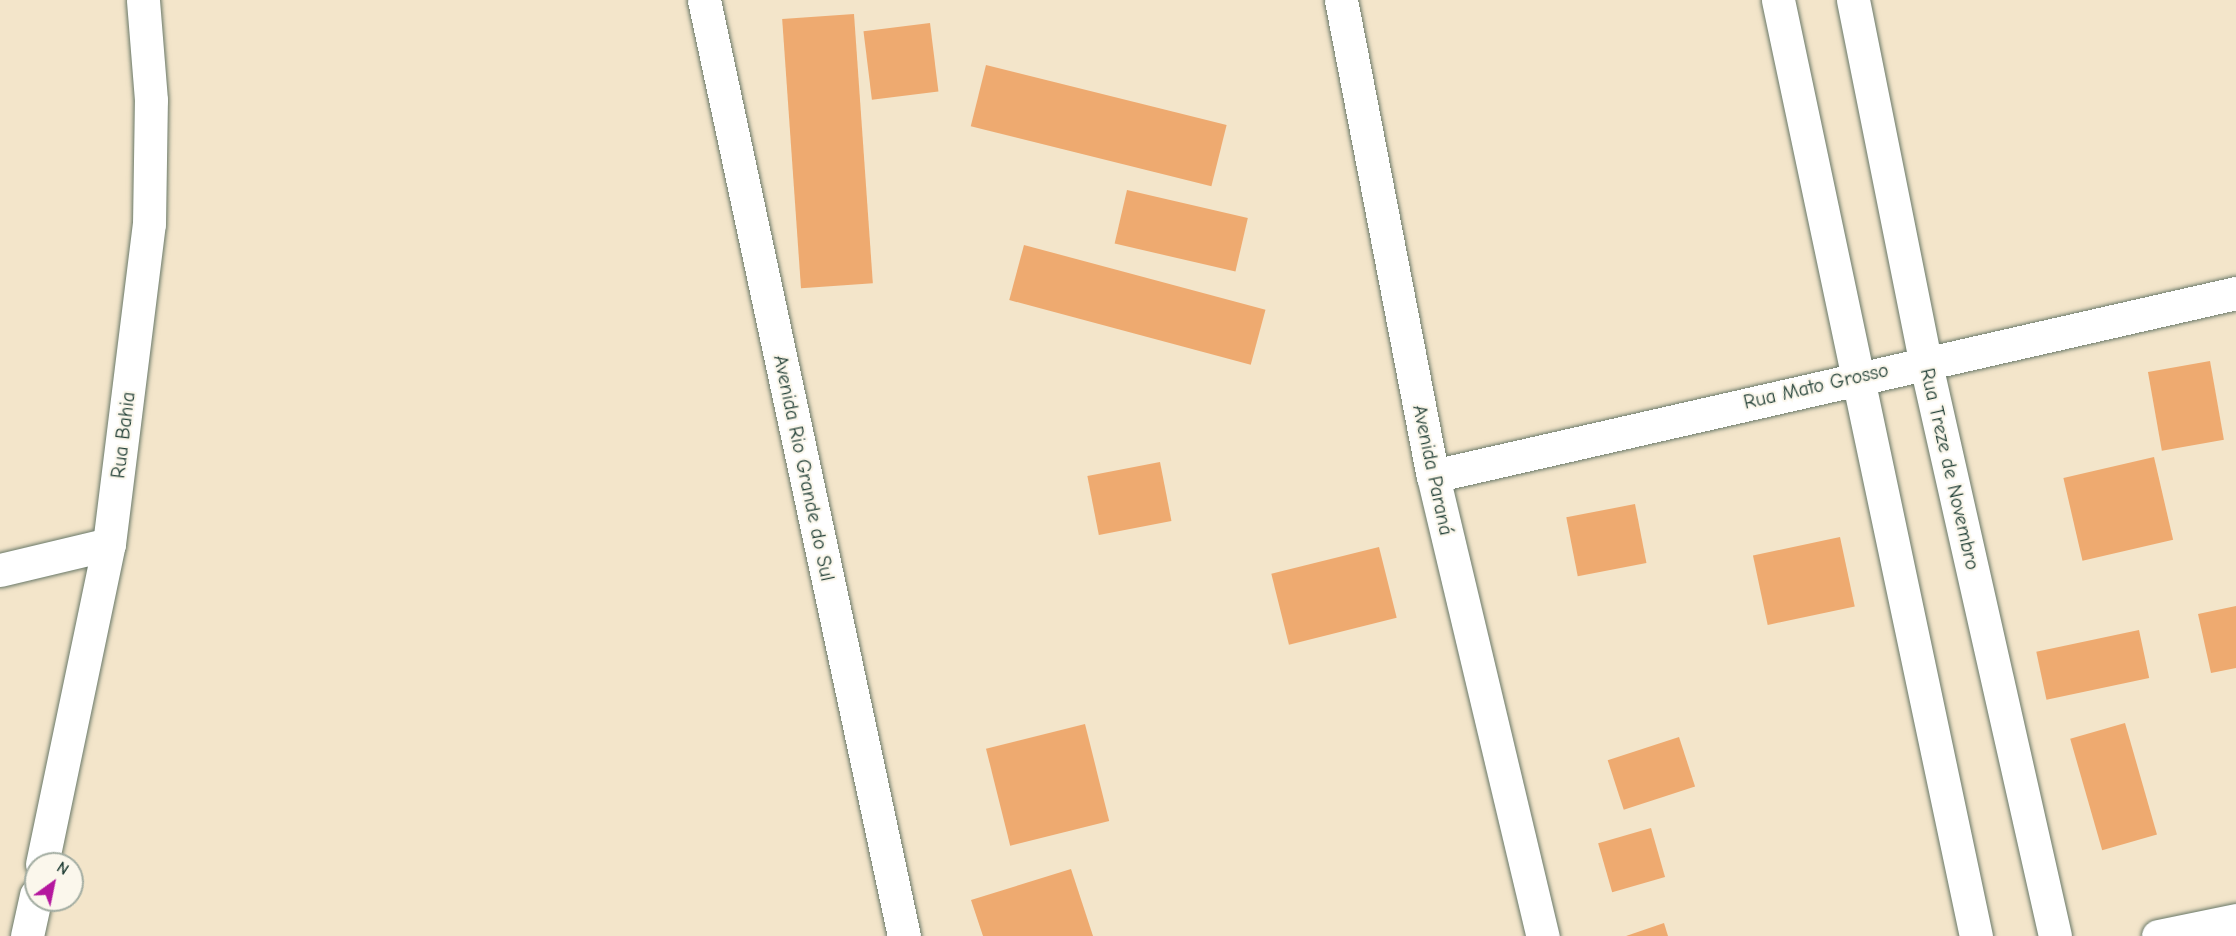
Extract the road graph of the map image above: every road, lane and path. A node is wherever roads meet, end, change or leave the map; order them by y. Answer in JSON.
{"nodes":[{"id":1,"x":143,"y":0,"type":"edge"},
{"id":2,"x":704,"y":0,"type":"edge"},
{"id":3,"x":1341,"y":0,"type":"edge"},
{"id":4,"x":1778,"y":0,"type":"edge"},
{"id":5,"x":1853,"y":0,"type":"edge"},
{"id":6,"x":2236,"y":293,"type":"edge"},
{"id":7,"x":1925,"y":360,"type":"junction"},
{"id":8,"x":1859,"y":376,"type":"junction"},
{"id":9,"x":1433,"y":476,"type":"junction"},
{"id":10,"x":109,"y":544,"type":"junction"},
{"id":11,"x":0,"y":570,"type":"edge"},
{"id":12,"x":45,"y":852,"type":"edge"},
{"id":13,"x":32,"y":912,"type":"edge"},
{"id":14,"x":2236,"y":920,"type":"edge"},
{"id":15,"x":27,"y":936,"type":"edge"},
{"id":16,"x":904,"y":936,"type":"edge"},
{"id":17,"x":1543,"y":936,"type":"edge"},
{"id":18,"x":1976,"y":936,"type":"edge"},
{"id":19,"x":2055,"y":936,"type":"edge"},
{"id":20,"x":2158,"y":936,"type":"edge"}],
"edges":[{"from":1,"to":10,"type":"street","name":"Rua Bahia"},
{"from":2,"to":16,"type":"street","name":"Avenida Rio Grande do Sul"},
{"from":3,"to":9,"type":"street","name":"Avenida Paraná"},
{"from":4,"to":8,"type":"street"},
{"from":5,"to":7,"type":"street","name":"Rua Treze de Novembro"},
{"from":6,"to":7,"type":"street","name":"Rua Mato Grosso"},
{"from":7,"to":8,"type":"street","name":"Rua Mato Grosso"},
{"from":7,"to":19,"type":"street","name":"Rua Treze de Novembro"},
{"from":8,"to":9,"type":"street","name":"Rua Mato Grosso"},
{"from":8,"to":18,"type":"street"},
{"from":9,"to":17,"type":"street","name":"Avenida Paraná"},
{"from":10,"to":11,"type":"street"},
{"from":10,"to":12,"type":"street","name":"Rua Bahia"},
{"from":13,"to":15,"type":"street"},
{"from":14,"to":20,"type":"street"}]}
